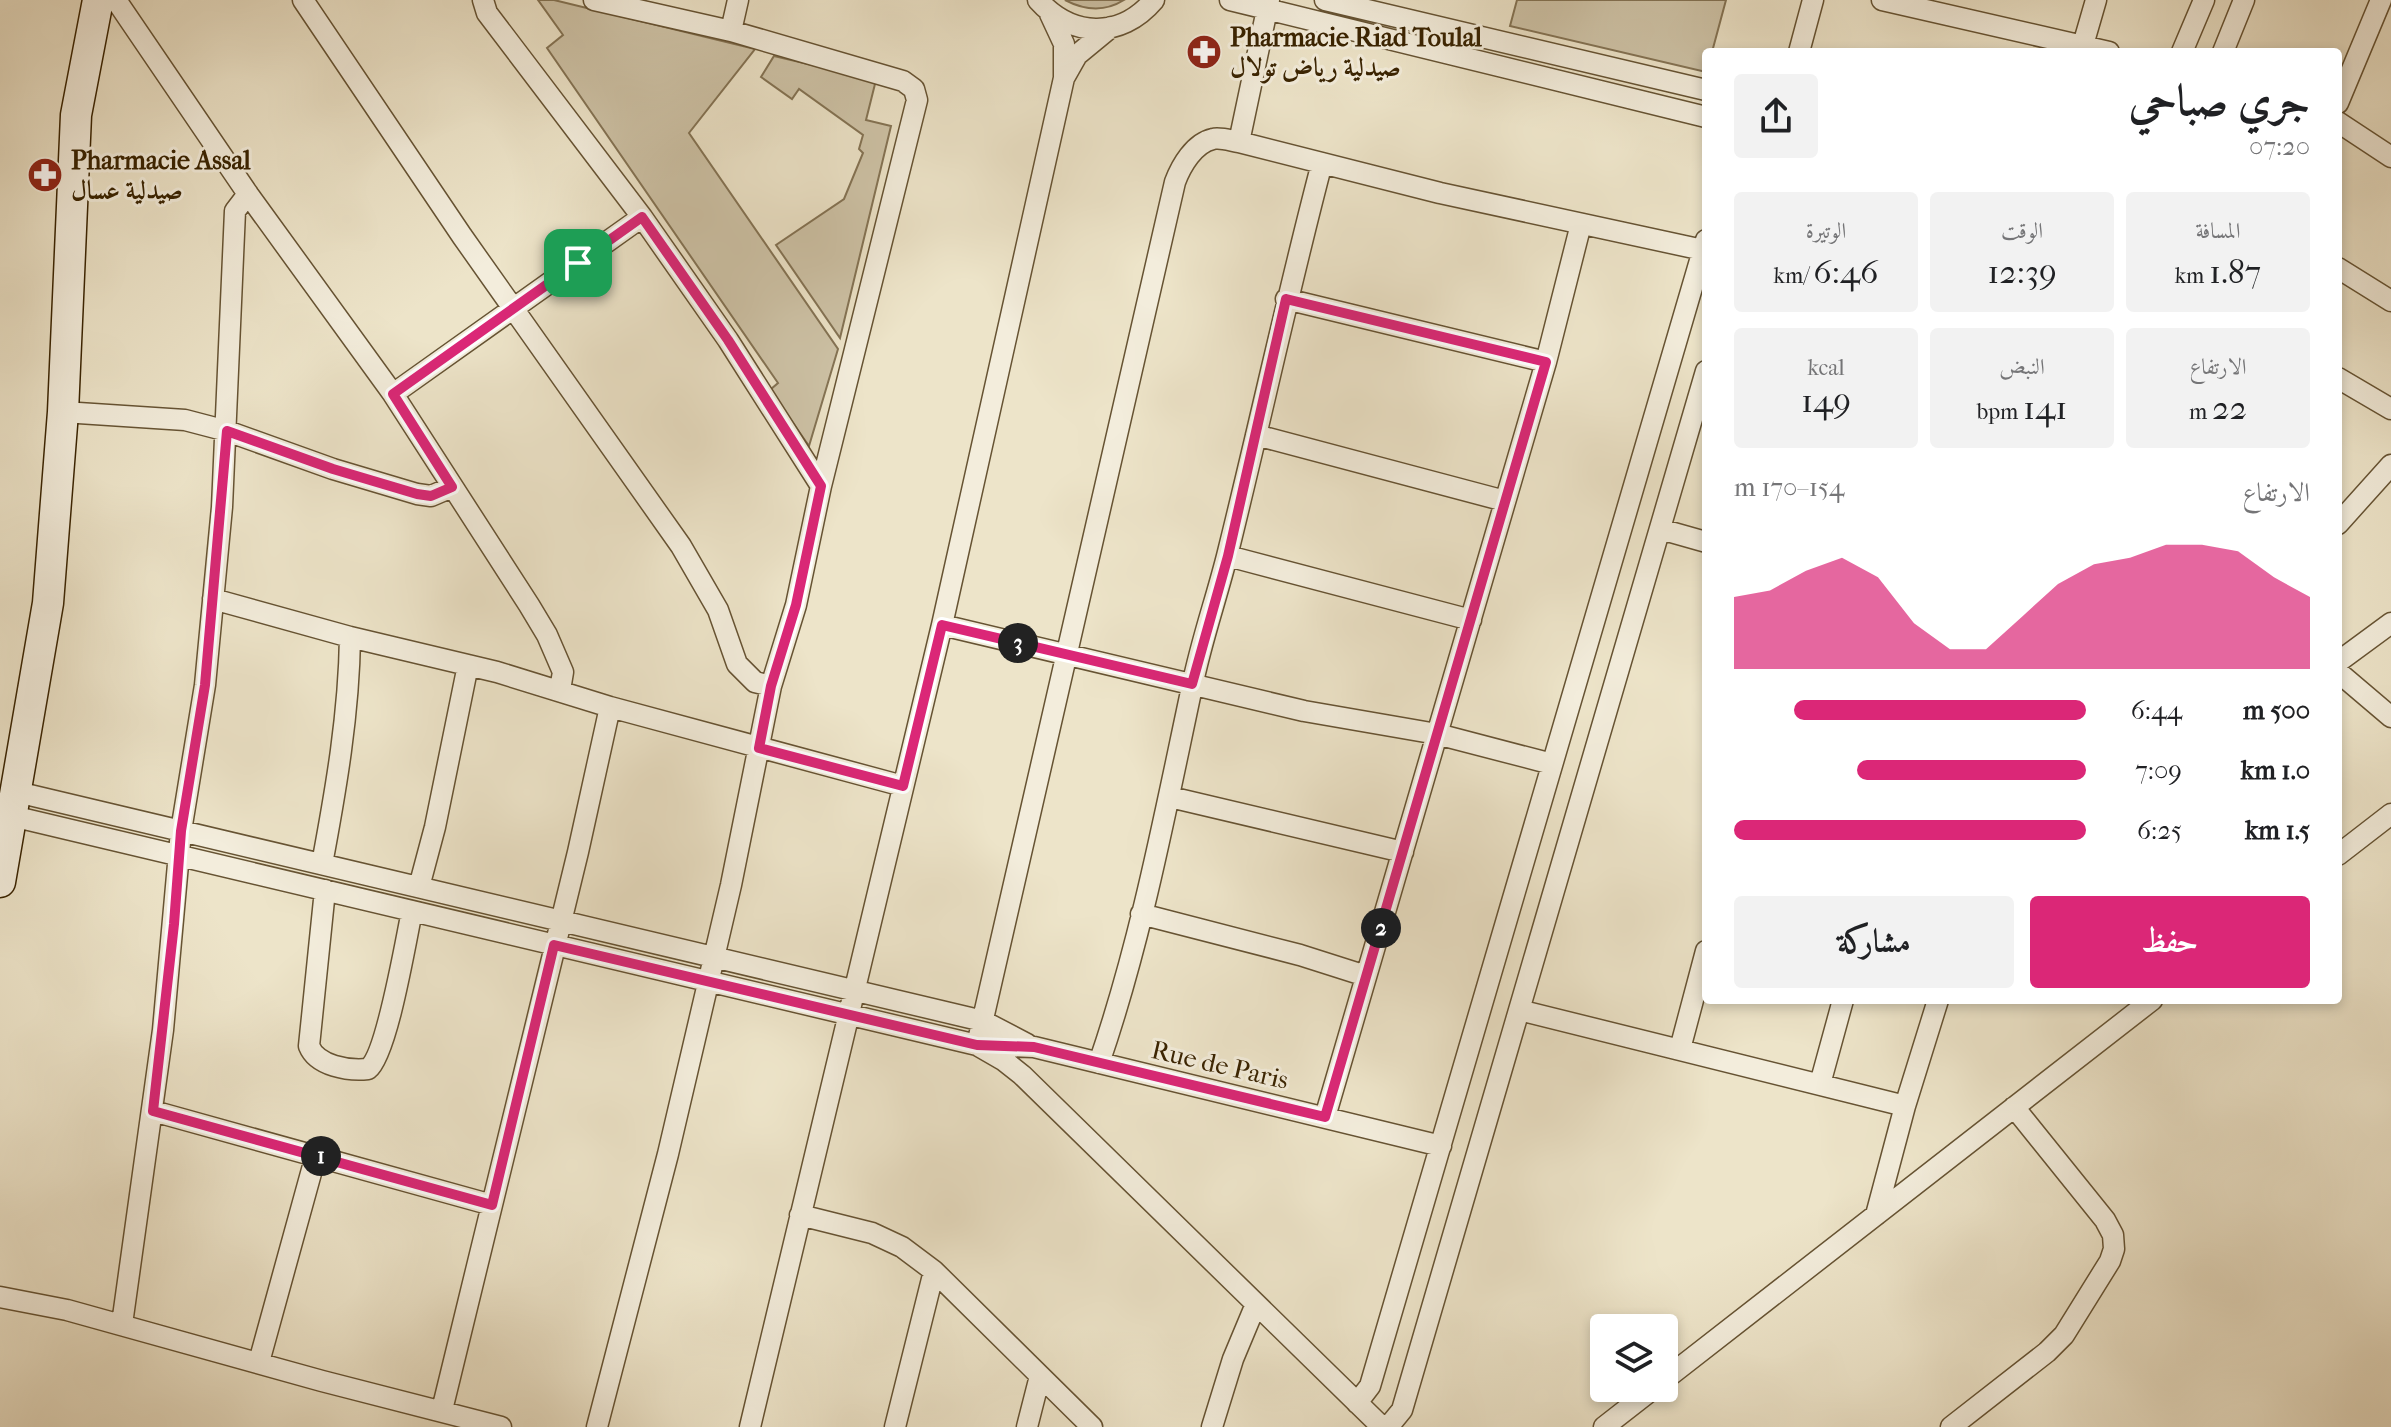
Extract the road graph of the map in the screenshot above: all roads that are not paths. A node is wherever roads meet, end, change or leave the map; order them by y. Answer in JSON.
{"nodes":[{"id":1,"x":98,"y":0,"type":"edge"},
{"id":2,"x":116,"y":0,"type":"edge"},
{"id":3,"x":303,"y":0,"type":"edge"},
{"id":4,"x":483,"y":0,"type":"edge"},
{"id":5,"x":594,"y":0,"type":"edge"},
{"id":6,"x":738,"y":0,"type":"edge"},
{"id":7,"x":1230,"y":0,"type":"edge"},
{"id":8,"x":1325,"y":0,"type":"edge"},
{"id":9,"x":1420,"y":0,"type":"edge"},
{"id":10,"x":1813,"y":0,"type":"edge"},
{"id":11,"x":1882,"y":0,"type":"edge"},
{"id":12,"x":2096,"y":0,"type":"edge"},
{"id":13,"x":2204,"y":0,"type":"edge"},
{"id":14,"x":2244,"y":0,"type":"edge"},
{"id":15,"x":1154,"y":1,"type":"edge"},
{"id":16,"x":1268,"y":5,"type":"edge"},
{"id":17,"x":2378,"y":5,"type":"edge"},
{"id":18,"x":1940,"y":6,"type":"edge"},
{"id":19,"x":1044,"y":7,"type":"edge"},
{"id":20,"x":1414,"y":21,"type":"junction"},
{"id":21,"x":1111,"y":27,"type":"junction"},
{"id":22,"x":731,"y":31,"type":"junction"},
{"id":23,"x":2083,"y":45,"type":"junction"},
{"id":24,"x":1800,"y":48,"type":"edge"},
{"id":25,"x":2094,"y":48,"type":"edge"},
{"id":26,"x":2184,"y":48,"type":"edge"},
{"id":27,"x":2225,"y":48,"type":"edge"},
{"id":28,"x":1064,"y":78,"type":"junction"},
{"id":29,"x":1702,"y":89,"type":"edge"},
{"id":30,"x":2342,"y":93,"type":"edge"},
{"id":31,"x":1702,"y":116,"type":"edge"},
{"id":32,"x":2342,"y":125,"type":"edge"},
{"id":33,"x":1239,"y":142,"type":"junction"},
{"id":34,"x":2391,"y":157,"type":"edge"},
{"id":35,"x":1322,"y":163,"type":"junction"},
{"id":36,"x":248,"y":194,"type":"junction"},
{"id":37,"x":642,"y":217,"type":"junction"},
{"id":38,"x":1581,"y":224,"type":"junction"},
{"id":39,"x":1702,"y":245,"type":"edge"},
{"id":40,"x":1702,"y":252,"type":"edge"},
{"id":41,"x":2342,"y":270,"type":"edge"},
{"id":42,"x":1286,"y":299,"type":"junction"},
{"id":43,"x":2391,"y":301,"type":"edge"},
{"id":44,"x":514,"y":308,"type":"junction"},
{"id":45,"x":1546,"y":362,"type":"junction"},
{"id":46,"x":2342,"y":380,"type":"edge"},
{"id":47,"x":1702,"y":385,"type":"edge"},
{"id":48,"x":393,"y":394,"type":"junction"},
{"id":49,"x":2391,"y":409,"type":"edge"},
{"id":50,"x":63,"y":412,"type":"junction"},
{"id":51,"x":227,"y":431,"type":"junction"},
{"id":52,"x":1256,"y":435,"type":"junction"},
{"id":53,"x":2391,"y":465,"type":"edge"},
{"id":54,"x":821,"y":486,"type":"junction"},
{"id":55,"x":452,"y":487,"type":"junction"},
{"id":56,"x":1505,"y":501,"type":"junction"},
{"id":57,"x":2342,"y":520,"type":"edge"},
{"id":58,"x":1660,"y":529,"type":"junction"},
{"id":59,"x":1702,"y":541,"type":"edge"},
{"id":60,"x":1228,"y":556,"type":"junction"},
{"id":61,"x":213,"y":599,"type":"junction"},
{"id":62,"x":1471,"y":620,"type":"junction"},
{"id":63,"x":2391,"y":623,"type":"edge"},
{"id":64,"x":942,"y":625,"type":"junction"},
{"id":65,"x":350,"y":637,"type":"junction"},
{"id":66,"x":1068,"y":655,"type":"junction"},
{"id":67,"x":2342,"y":659,"type":"edge"},
{"id":68,"x":468,"y":665,"type":"junction"},
{"id":69,"x":2342,"y":675,"type":"edge"},
{"id":70,"x":1192,"y":684,"type":"junction"},
{"id":71,"x":771,"y":686,"type":"junction"},
{"id":72,"x":560,"y":690,"type":"junction"},
{"id":73,"x":610,"y":707,"type":"junction"},
{"id":74,"x":2391,"y":717,"type":"edge"},
{"id":75,"x":1437,"y":734,"type":"junction"},
{"id":76,"x":759,"y":748,"type":"junction"},
{"id":77,"x":1552,"y":764,"type":"junction"},
{"id":78,"x":903,"y":786,"type":"junction"},
{"id":79,"x":1170,"y":797,"type":"junction"},
{"id":80,"x":14,"y":804,"type":"junction"},
{"id":81,"x":2391,"y":814,"type":"edge"},
{"id":82,"x":181,"y":831,"type":"junction"},
{"id":83,"x":1403,"y":852,"type":"junction"},
{"id":84,"x":2342,"y":852,"type":"edge"},
{"id":85,"x":179,"y":856,"type":"junction"},
{"id":86,"x":2,"y":863,"type":"edge"},
{"id":87,"x":322,"y":864,"type":"junction"},
{"id":88,"x":419,"y":887,"type":"junction"},
{"id":89,"x":325,"y":890,"type":"junction"},
{"id":90,"x":412,"y":911,"type":"junction"},
{"id":91,"x":1141,"y":914,"type":"junction"},
{"id":92,"x":560,"y":920,"type":"junction"},
{"id":93,"x":554,"y":945,"type":"junction"},
{"id":94,"x":713,"y":957,"type":"junction"},
{"id":95,"x":1702,"y":966,"type":"edge"},
{"id":96,"x":1366,"y":976,"type":"junction"},
{"id":97,"x":708,"y":981,"type":"junction"},
{"id":98,"x":853,"y":990,"type":"junction"},
{"id":99,"x":1842,"y":1004,"type":"edge"},
{"id":100,"x":1937,"y":1004,"type":"edge"},
{"id":101,"x":2147,"y":1004,"type":"edge"},
{"id":102,"x":1519,"y":1010,"type":"junction"},
{"id":103,"x":848,"y":1014,"type":"junction"},
{"id":104,"x":983,"y":1021,"type":"junction"},
{"id":105,"x":977,"y":1045,"type":"junction"},
{"id":106,"x":1034,"y":1047,"type":"junction"},
{"id":107,"x":1680,"y":1049,"type":"junction"},
{"id":108,"x":1099,"y":1063,"type":"junction"},
{"id":109,"x":1820,"y":1084,"type":"junction"},
{"id":110,"x":1905,"y":1106,"type":"junction"},
{"id":111,"x":2014,"y":1107,"type":"junction"},
{"id":112,"x":153,"y":1111,"type":"junction"},
{"id":113,"x":1325,"y":1117,"type":"junction"},
{"id":114,"x":1441,"y":1146,"type":"junction"},
{"id":115,"x":316,"y":1155,"type":"junction"},
{"id":116,"x":492,"y":1205,"type":"junction"},
{"id":117,"x":800,"y":1215,"type":"junction"},
{"id":118,"x":1876,"y":1215,"type":"junction"},
{"id":119,"x":934,"y":1271,"type":"junction"},
{"id":120,"x":0,"y":1297,"type":"edge"},
{"id":121,"x":1256,"y":1304,"type":"junction"},
{"id":122,"x":122,"y":1324,"type":"junction"},
{"id":123,"x":259,"y":1362,"type":"junction"},
{"id":124,"x":1678,"y":1369,"type":"edge"},
{"id":125,"x":1040,"y":1376,"type":"junction"},
{"id":126,"x":1636,"y":1402,"type":"edge"},
{"id":127,"x":1357,"y":1403,"type":"junction"},
{"id":128,"x":442,"y":1410,"type":"junction"},
{"id":129,"x":501,"y":1427,"type":"edge"},
{"id":130,"x":597,"y":1427,"type":"edge"},
{"id":131,"x":750,"y":1427,"type":"edge"},
{"id":132,"x":895,"y":1427,"type":"edge"},
{"id":133,"x":1027,"y":1427,"type":"edge"},
{"id":134,"x":1092,"y":1427,"type":"edge"},
{"id":135,"x":1212,"y":1427,"type":"edge"},
{"id":136,"x":1382,"y":1427,"type":"edge"},
{"id":137,"x":1388,"y":1427,"type":"edge"},
{"id":138,"x":1604,"y":1427,"type":"edge"},
{"id":139,"x":1951,"y":1427,"type":"edge"}],
"edges":[{"from":1,"to":50,"type":"street"},
{"from":2,"to":36,"type":"street"},
{"from":3,"to":44,"type":"street"},
{"from":4,"to":37,"type":"street"},
{"from":5,"to":22,"type":"street"},
{"from":6,"to":22,"type":"street"},
{"from":7,"to":16,"type":"street"},
{"from":8,"to":20,"type":"street"},
{"from":9,"to":20,"type":"street"},
{"from":10,"to":24,"type":"street"},
{"from":11,"to":18,"type":"street"},
{"from":12,"to":23,"type":"street"},
{"from":13,"to":26,"type":"street"},
{"from":14,"to":27,"type":"street"},
{"from":15,"to":21,"type":"street"},
{"from":16,"to":31,"type":"street"},
{"from":16,"to":33,"type":"street"},
{"from":17,"to":30,"type":"street"},
{"from":18,"to":23,"type":"street"},
{"from":19,"to":21,"type":"street"},
{"from":19,"to":28,"type":"street"},
{"from":20,"to":29,"type":"street"},
{"from":21,"to":28,"type":"street"},
{"from":22,"to":54,"type":"street"},
{"from":23,"to":25,"type":"street"},
{"from":28,"to":64,"type":"street"},
{"from":32,"to":34,"type":"street"},
{"from":33,"to":35,"type":"street"},
{"from":33,"to":66,"type":"street"},
{"from":35,"to":38,"type":"street"},
{"from":35,"to":42,"type":"street"},
{"from":36,"to":48,"type":"street"},
{"from":36,"to":51,"type":"street"},
{"from":37,"to":44,"type":"street"},
{"from":37,"to":54,"type":"street"},
{"from":38,"to":39,"type":"street"},
{"from":38,"to":45,"type":"street"},
{"from":40,"to":77,"type":"street"},
{"from":41,"to":43,"type":"street"},
{"from":42,"to":45,"type":"street"},
{"from":42,"to":52,"type":"street"},
{"from":44,"to":48,"type":"street"},
{"from":44,"to":71,"type":"street"},
{"from":45,"to":56,"type":"street"},
{"from":46,"to":49,"type":"street"},
{"from":47,"to":58,"type":"street"},
{"from":48,"to":55,"type":"street"},
{"from":50,"to":51,"type":"street"},
{"from":50,"to":80,"type":"street"},
{"from":51,"to":55,"type":"street"},
{"from":51,"to":61,"type":"street"},
{"from":52,"to":56,"type":"street"},
{"from":52,"to":60,"type":"street"},
{"from":53,"to":57,"type":"street"},
{"from":54,"to":71,"type":"street"},
{"from":55,"to":72,"type":"street"},
{"from":56,"to":62,"type":"street"},
{"from":58,"to":59,"type":"street"},
{"from":58,"to":102,"type":"street"},
{"from":60,"to":62,"type":"street"},
{"from":60,"to":70,"type":"street"},
{"from":61,"to":65,"type":"street"},
{"from":61,"to":82,"type":"street"},
{"from":62,"to":75,"type":"street"},
{"from":63,"to":67,"type":"street"},
{"from":64,"to":66,"type":"street"},
{"from":64,"to":78,"type":"street"},
{"from":65,"to":68,"type":"street"},
{"from":65,"to":87,"type":"street"},
{"from":66,"to":70,"type":"street"},
{"from":66,"to":104,"type":"street"},
{"from":68,"to":72,"type":"street"},
{"from":68,"to":88,"type":"street"},
{"from":69,"to":74,"type":"street"},
{"from":70,"to":75,"type":"street"},
{"from":70,"to":79,"type":"street"},
{"from":71,"to":76,"type":"street"},
{"from":72,"to":73,"type":"street"},
{"from":73,"to":76,"type":"street"},
{"from":73,"to":92,"type":"street"},
{"from":75,"to":77,"type":"street"},
{"from":75,"to":83,"type":"street"},
{"from":76,"to":78,"type":"street"},
{"from":76,"to":94,"type":"street"},
{"from":77,"to":114,"type":"street"},
{"from":78,"to":98,"type":"street"},
{"from":79,"to":83,"type":"street"},
{"from":79,"to":91,"type":"street"},
{"from":80,"to":82,"type":"street"},
{"from":80,"to":85,"type":"street"},
{"from":80,"to":86,"type":"street"},
{"from":81,"to":84,"type":"street"},
{"from":82,"to":85,"type":"street"},
{"from":82,"to":87,"type":"street"},
{"from":83,"to":96,"type":"street"},
{"from":85,"to":89,"type":"street"},
{"from":85,"to":112,"type":"street"},
{"from":87,"to":88,"type":"street"},
{"from":88,"to":92,"type":"street"},
{"from":89,"to":90,"type":"street"},
{"from":89,"to":90,"type":"street"},
{"from":90,"to":93,"type":"street"},
{"from":91,"to":96,"type":"street"},
{"from":91,"to":108,"type":"street"},
{"from":92,"to":93,"type":"street"},
{"from":92,"to":94,"type":"street"},
{"from":93,"to":97,"type":"street"},
{"from":93,"to":116,"type":"street"},
{"from":94,"to":97,"type":"street"},
{"from":94,"to":98,"type":"street"},
{"from":95,"to":107,"type":"street"},
{"from":96,"to":113,"type":"street"},
{"from":97,"to":103,"type":"street"},
{"from":97,"to":130,"type":"street"},
{"from":98,"to":103,"type":"street"},
{"from":98,"to":104,"type":"street"},
{"from":99,"to":109,"type":"street"},
{"from":100,"to":110,"type":"street"},
{"from":101,"to":111,"type":"street"},
{"from":102,"to":107,"type":"street"},
{"from":102,"to":137,"type":"street"},
{"from":103,"to":105,"type":"street"},
{"from":103,"to":117,"type":"street"},
{"from":104,"to":105,"type":"street"},
{"from":104,"to":106,"type":"street"},
{"from":105,"to":106,"type":"street"},
{"from":105,"to":121,"type":"street"},
{"from":106,"to":108,"type":"street","name":"Rue de Paris"},
{"from":107,"to":109,"type":"street"},
{"from":108,"to":113,"type":"street","name":"Rue de Paris"},
{"from":109,"to":110,"type":"street"},
{"from":110,"to":118,"type":"street"},
{"from":111,"to":118,"type":"street"},
{"from":111,"to":139,"type":"street"},
{"from":112,"to":115,"type":"street"},
{"from":112,"to":122,"type":"street"},
{"from":113,"to":114,"type":"street","name":"Rue de Paris"},
{"from":114,"to":127,"type":"street"},
{"from":115,"to":116,"type":"street"},
{"from":115,"to":123,"type":"street"},
{"from":116,"to":128,"type":"street"},
{"from":117,"to":119,"type":"street"},
{"from":117,"to":131,"type":"street"},
{"from":118,"to":124,"type":"street"},
{"from":119,"to":125,"type":"street"},
{"from":119,"to":132,"type":"street"},
{"from":120,"to":122,"type":"street"},
{"from":121,"to":127,"type":"street"},
{"from":121,"to":135,"type":"street"},
{"from":122,"to":123,"type":"street"},
{"from":123,"to":128,"type":"street"},
{"from":125,"to":133,"type":"street"},
{"from":125,"to":134,"type":"street"},
{"from":126,"to":138,"type":"street"},
{"from":127,"to":136,"type":"street"},
{"from":128,"to":129,"type":"street"}]}
